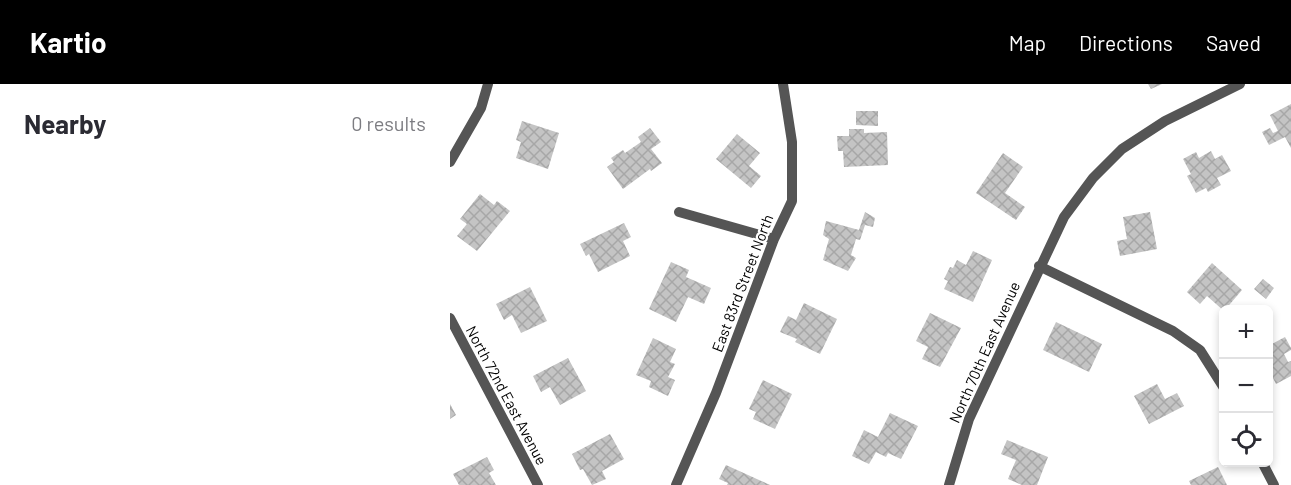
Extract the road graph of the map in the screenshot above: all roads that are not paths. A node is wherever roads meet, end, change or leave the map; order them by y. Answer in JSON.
{"nodes":[{"id":1,"x":488,"y":84,"type":"edge"},
{"id":2,"x":783,"y":84,"type":"edge"},
{"id":3,"x":1240,"y":84,"type":"edge"},
{"id":4,"x":450,"y":162,"type":"edge"},
{"id":5,"x":679,"y":212,"type":"dead end"},
{"id":6,"x":774,"y":239,"type":"junction"},
{"id":7,"x":1039,"y":266,"type":"junction"},
{"id":8,"x":450,"y":318,"type":"edge"},
{"id":9,"x":1219,"y":380,"type":"edge"},
{"id":10,"x":1265,"y":467,"type":"edge"},
{"id":11,"x":538,"y":485,"type":"edge"},
{"id":12,"x":676,"y":485,"type":"edge"},
{"id":13,"x":949,"y":485,"type":"edge"},
{"id":14,"x":1274,"y":485,"type":"edge"}],
"edges":[{"from":1,"to":4,"type":"street"},
{"from":2,"to":6,"type":"street","name":"East 83rd Street North"},
{"from":3,"to":7,"type":"street","name":"North 70th East Avenue"},
{"from":5,"to":6,"type":"street"},
{"from":6,"to":12,"type":"street","name":"East 83rd Street North"},
{"from":7,"to":9,"type":"street"},
{"from":7,"to":13,"type":"street","name":"North 70th East Avenue"},
{"from":8,"to":11,"type":"street","name":"North 72nd East Avenue"},
{"from":10,"to":14,"type":"street"}]}
